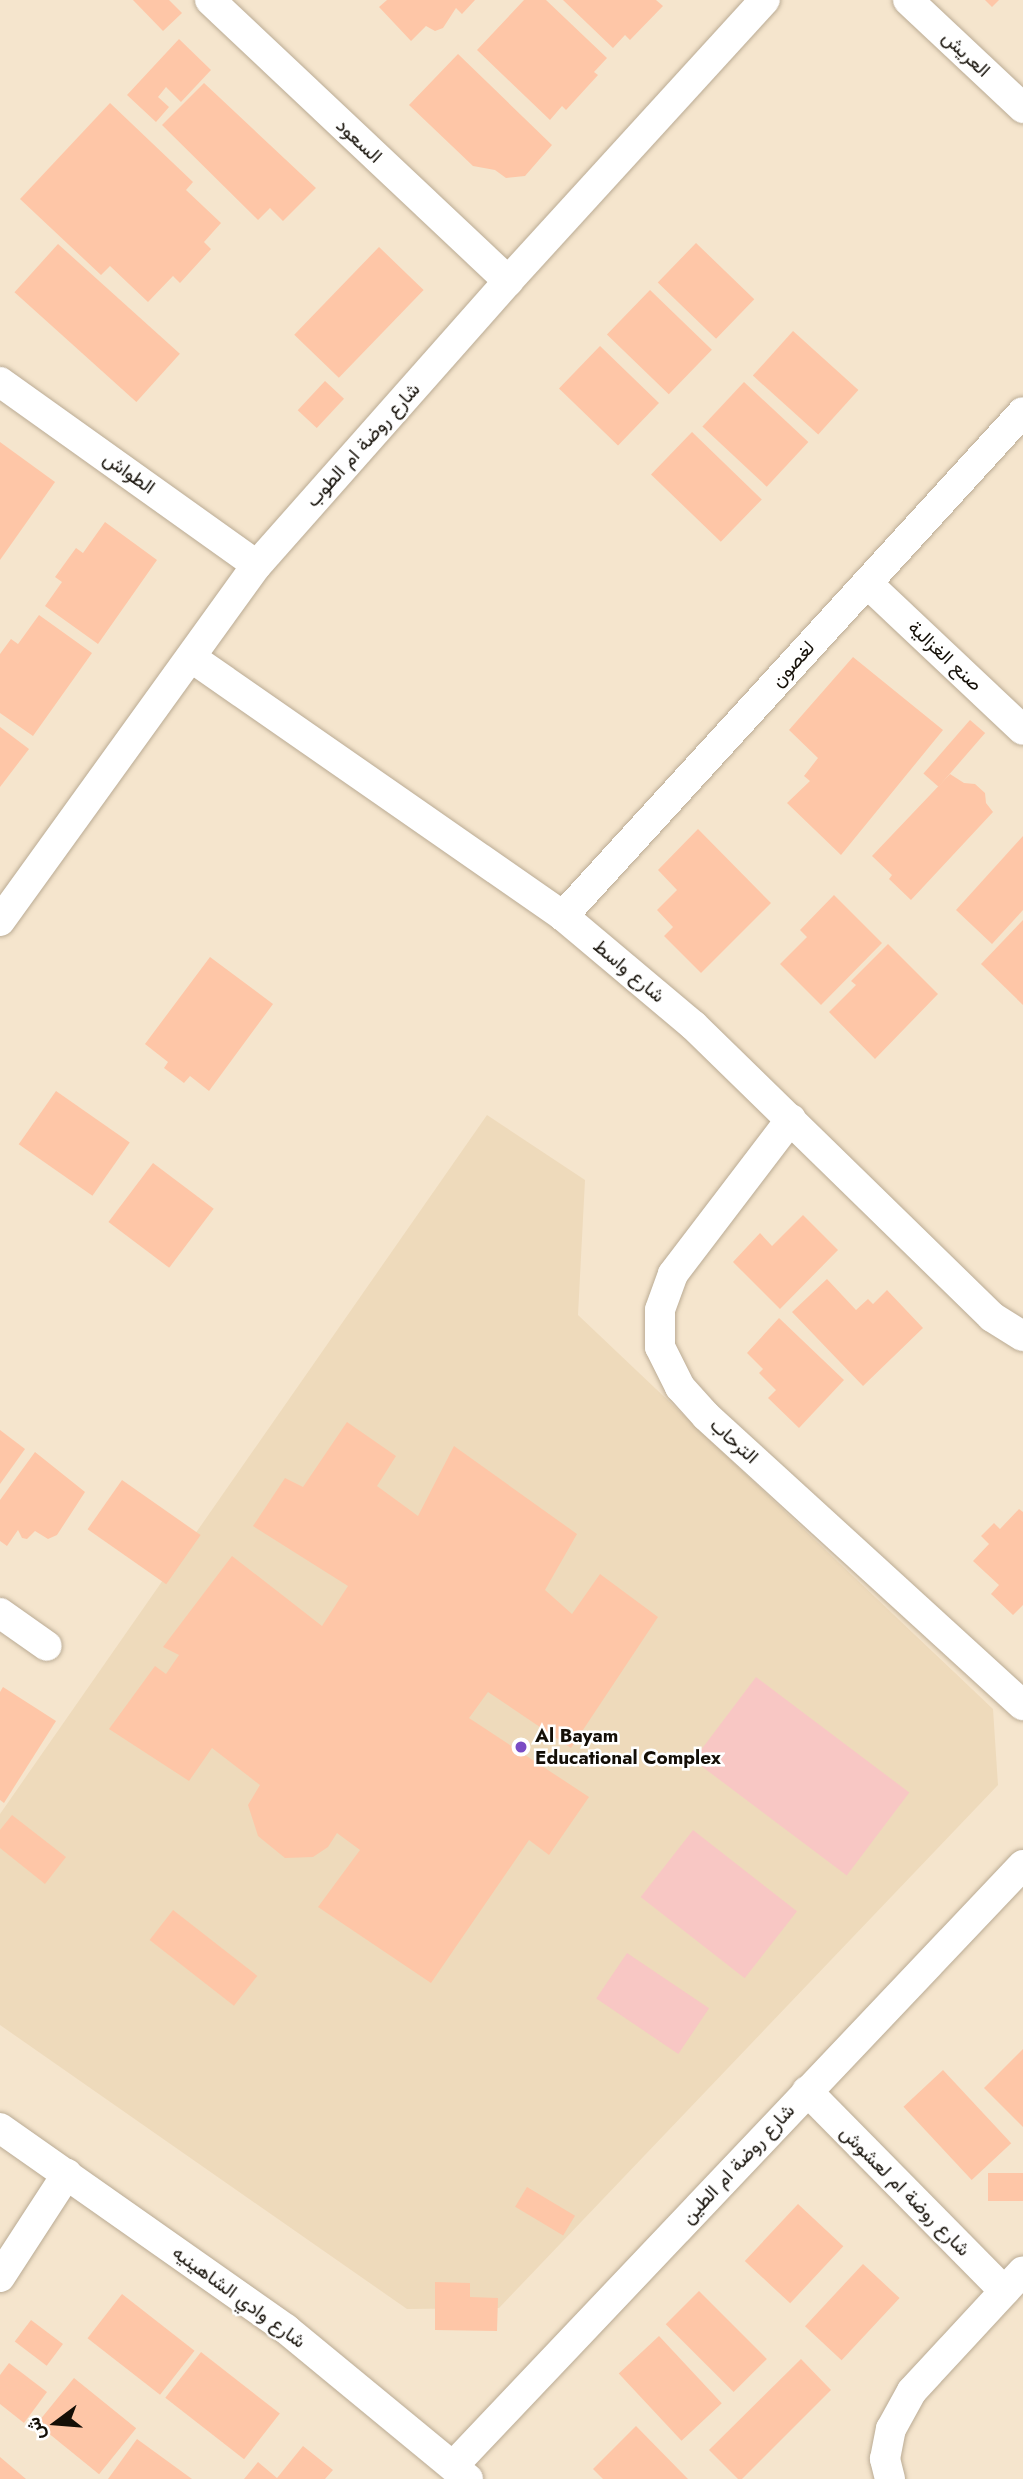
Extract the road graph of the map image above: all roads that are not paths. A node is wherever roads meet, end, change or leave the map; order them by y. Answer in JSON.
{"nodes":[{"id":1,"x":210,"y":0,"type":"edge"},
{"id":2,"x":765,"y":0,"type":"edge"},
{"id":3,"x":908,"y":0,"type":"edge"},
{"id":4,"x":1023,"y":108,"type":"edge"},
{"id":5,"x":508,"y":281,"type":"junction"},
{"id":6,"x":0,"y":382,"type":"edge"},
{"id":7,"x":1023,"y":412,"type":"edge"},
{"id":8,"x":257,"y":565,"type":"junction"},
{"id":9,"x":867,"y":583,"type":"junction"},
{"id":10,"x":191,"y":657,"type":"junction"},
{"id":11,"x":1023,"y":730,"type":"edge"},
{"id":12,"x":562,"y":916,"type":"junction"},
{"id":13,"x":0,"y":922,"type":"edge"},
{"id":14,"x":791,"y":1119,"type":"junction"},
{"id":15,"x":1023,"y":1336,"type":"edge"},
{"id":16,"x":0,"y":1613,"type":"edge"},
{"id":17,"x":47,"y":1646,"type":"dead end"},
{"id":18,"x":1023,"y":1705,"type":"edge"},
{"id":19,"x":1023,"y":1865,"type":"edge"},
{"id":20,"x":807,"y":2091,"type":"junction"},
{"id":21,"x":0,"y":2128,"type":"edge"},
{"id":22,"x":67,"y":2174,"type":"junction"},
{"id":23,"x":0,"y":2277,"type":"edge"},
{"id":24,"x":1013,"y":2281,"type":"edge"},
{"id":25,"x":461,"y":2472,"type":"edge"},
{"id":26,"x":890,"y":2479,"type":"edge"}],
"edges":[{"from":1,"to":5,"type":"street","name":"السعود"},
{"from":2,"to":5,"type":"street","name":"شارع روضة ام الطوب"},
{"from":3,"to":4,"type":"street","name":"العريش"},
{"from":5,"to":8,"type":"street","name":"شارع روضة ام الطوب"},
{"from":6,"to":8,"type":"street","name":"الطواش"},
{"from":7,"to":9,"type":"street","name":"لغصون"},
{"from":8,"to":10,"type":"street","name":"شارع روضة ام الطوب"},
{"from":9,"to":11,"type":"street","name":"صنع الغزالية"},
{"from":9,"to":12,"type":"street","name":"لغصون"},
{"from":10,"to":12,"type":"street","name":"شارع واسط"},
{"from":10,"to":13,"type":"street","name":"شارع روضة ام الطوب"},
{"from":12,"to":14,"type":"street","name":"شارع واسط"},
{"from":14,"to":15,"type":"street","name":"شارع واسط"},
{"from":14,"to":18,"type":"street","name":"الترحاب"},
{"from":16,"to":17,"type":"street"},
{"from":19,"to":20,"type":"street","name":"شارع روضة ام الطين"},
{"from":20,"to":24,"type":"street","name":"شارع روضة ام لعشوش"},
{"from":20,"to":25,"type":"street","name":"شارع روضة ام الطين"},
{"from":21,"to":22,"type":"street","name":"شارع وادي الشاهينيه"},
{"from":22,"to":23,"type":"street"},
{"from":22,"to":25,"type":"street","name":"شارع وادي الشاهينيه"},
{"from":24,"to":26,"type":"street","name":"شارع روضة ام لعشوش"}]}
